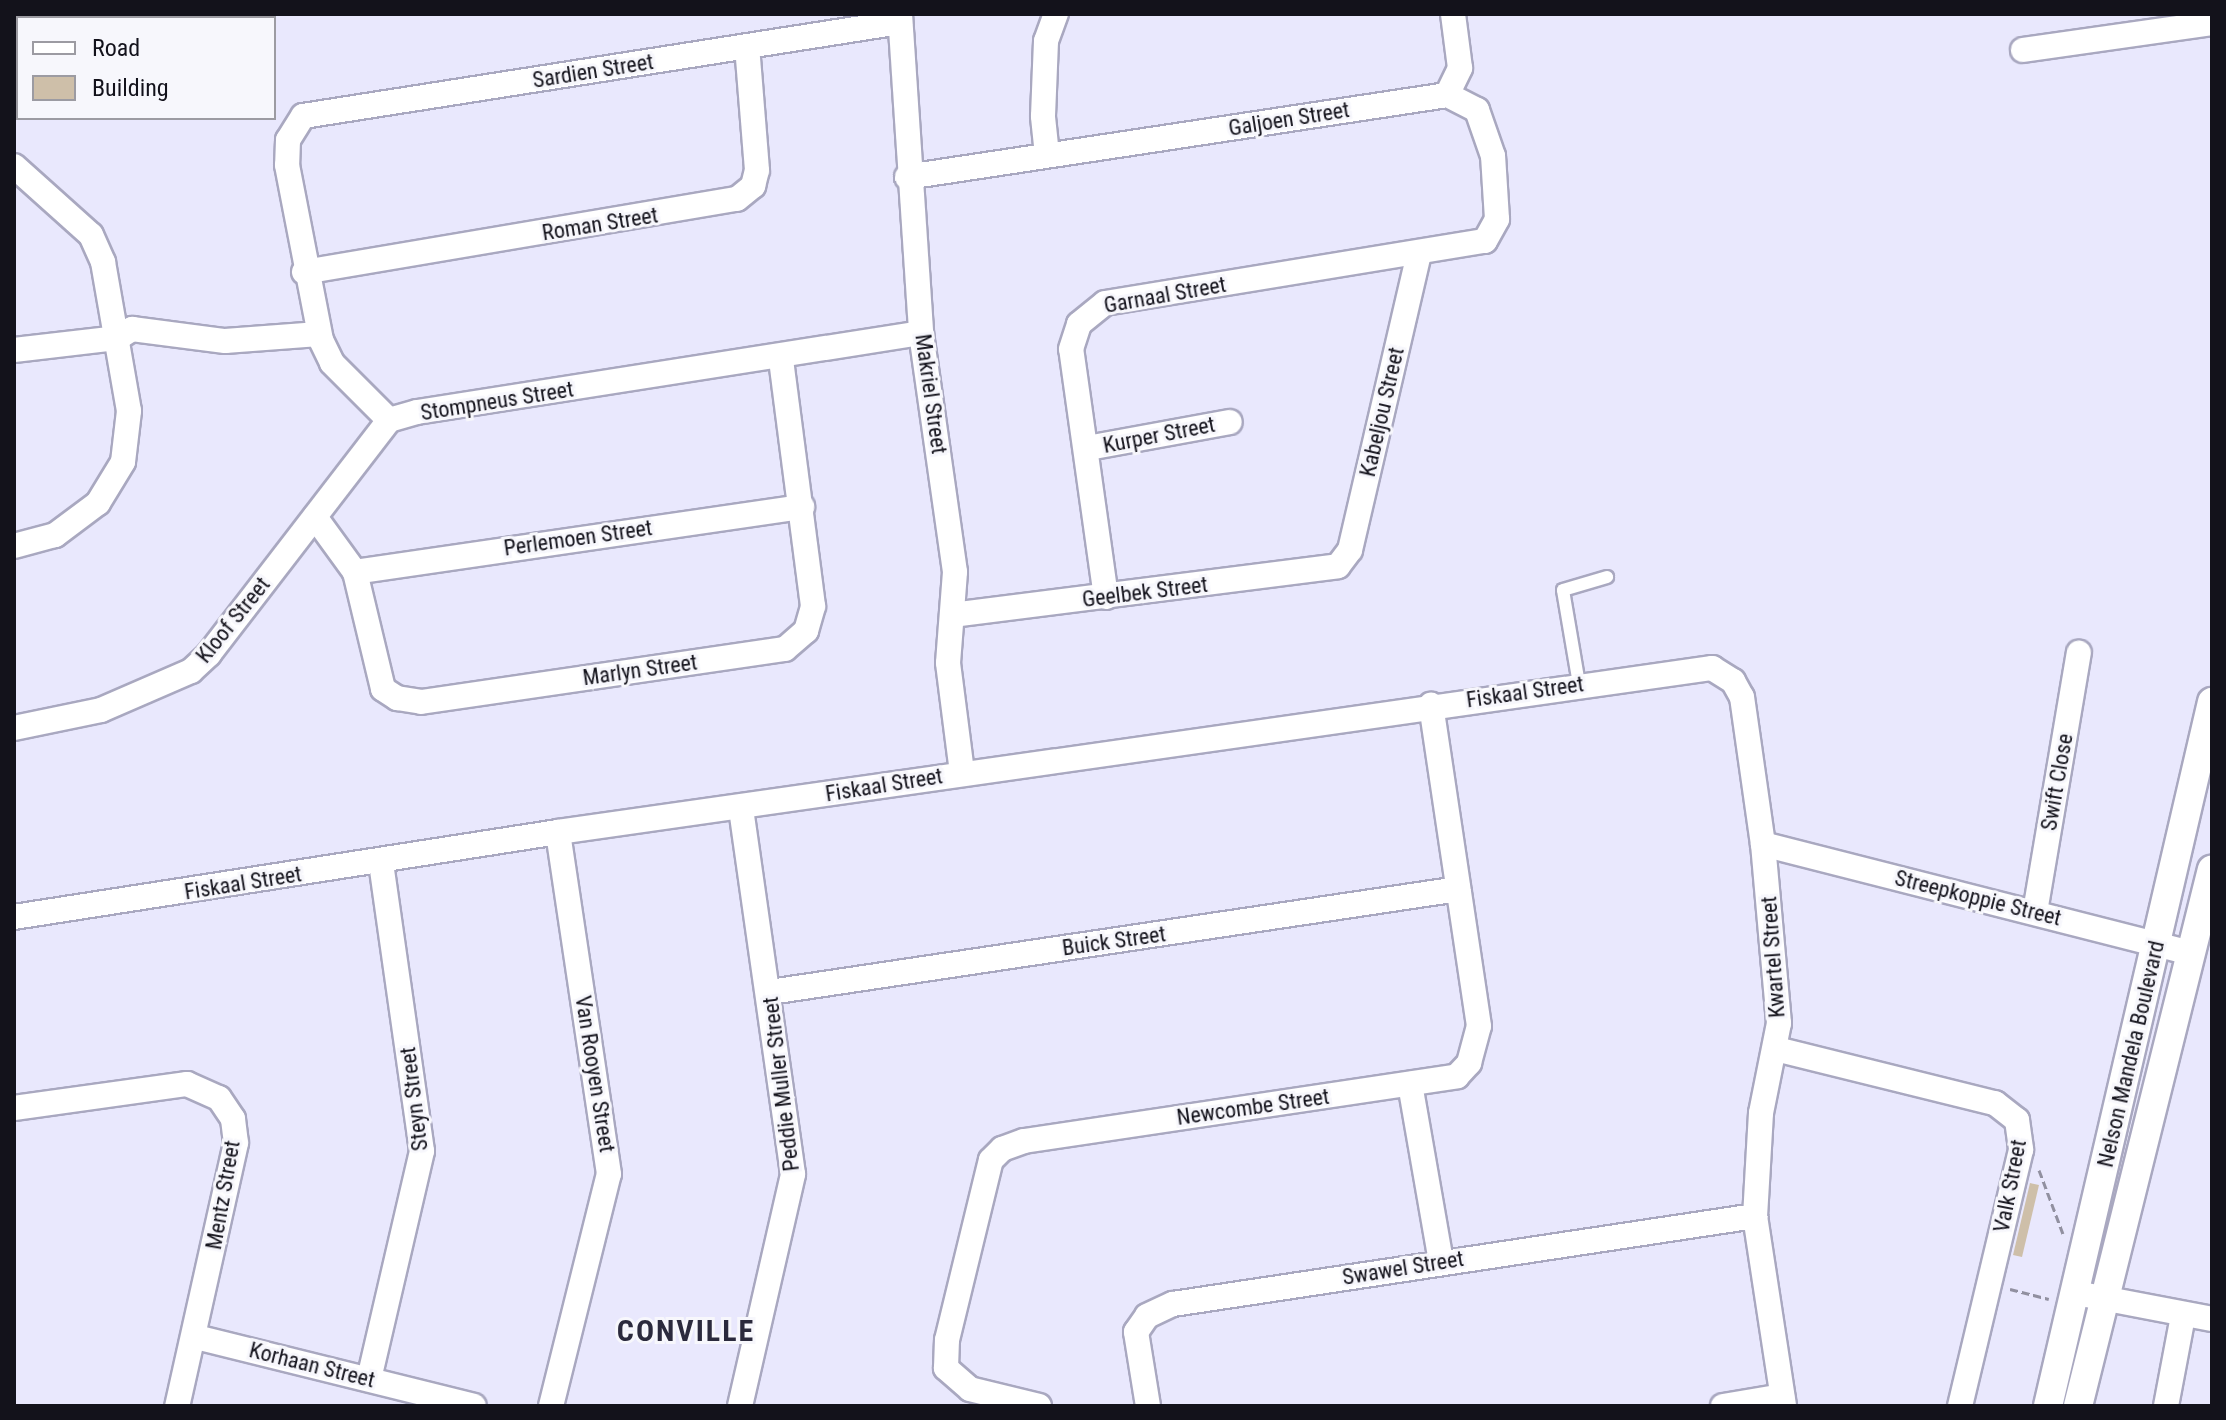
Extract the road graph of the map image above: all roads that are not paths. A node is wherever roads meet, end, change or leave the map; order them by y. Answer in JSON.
{"nodes":[{"id":1,"x":1056,"y":14,"type":"edge"},
{"id":2,"x":1453,"y":14,"type":"edge"},
{"id":3,"x":900,"y":18,"type":"edge"},
{"id":4,"x":2167,"y":22,"type":"edge"},
{"id":5,"x":2212,"y":23,"type":"edge"},
{"id":6,"x":747,"y":47,"type":"junction"},
{"id":7,"x":2023,"y":50,"type":"dead end"},
{"id":8,"x":1447,"y":95,"type":"junction"},
{"id":9,"x":292,"y":130,"type":"joint"},
{"id":10,"x":1047,"y":155,"type":"junction"},
{"id":11,"x":14,"y":166,"type":"edge"},
{"id":12,"x":907,"y":177,"type":"junction"},
{"id":13,"x":1419,"y":253,"type":"junction"},
{"id":14,"x":304,"y":272,"type":"junction"},
{"id":15,"x":921,"y":333,"type":"junction"},
{"id":16,"x":319,"y":334,"type":"junction"},
{"id":17,"x":118,"y":338,"type":"junction"},
{"id":18,"x":14,"y":350,"type":"edge"},
{"id":19,"x":781,"y":359,"type":"junction"},
{"id":20,"x":389,"y":420,"type":"junction"},
{"id":21,"x":1230,"y":422,"type":"dead end"},
{"id":22,"x":1088,"y":448,"type":"junction"},
{"id":23,"x":802,"y":507,"type":"junction"},
{"id":24,"x":315,"y":517,"type":"junction"},
{"id":25,"x":14,"y":546,"type":"edge"},
{"id":26,"x":1338,"y":566,"type":"joint"},
{"id":27,"x":355,"y":572,"type":"junction"},
{"id":28,"x":1607,"y":577,"type":"dead end"},
{"id":29,"x":1106,"y":597,"type":"junction"},
{"id":30,"x":952,"y":615,"type":"junction"},
{"id":31,"x":2079,"y":653,"type":"dead end"},
{"id":32,"x":1579,"y":684,"type":"junction"},
{"id":33,"x":1742,"y":697,"type":"joint"},
{"id":34,"x":2212,"y":702,"type":"edge"},
{"id":35,"x":1431,"y":705,"type":"junction"},
{"id":36,"x":14,"y":728,"type":"edge"},
{"id":37,"x":962,"y":773,"type":"junction"},
{"id":38,"x":741,"y":807,"type":"junction"},
{"id":39,"x":558,"y":832,"type":"junction"},
{"id":40,"x":1763,"y":844,"type":"junction"},
{"id":41,"x":381,"y":862,"type":"junction"},
{"id":42,"x":2212,"y":869,"type":"edge"},
{"id":43,"x":1458,"y":889,"type":"junction"},
{"id":44,"x":2035,"y":912,"type":"junction"},
{"id":45,"x":14,"y":917,"type":"edge"},
{"id":46,"x":2157,"y":944,"type":"junction"},
{"id":47,"x":2191,"y":953,"type":"junction"},
{"id":48,"x":770,"y":992,"type":"junction"},
{"id":49,"x":1776,"y":1049,"type":"junction"},
{"id":50,"x":1410,"y":1084,"type":"junction"},
{"id":51,"x":14,"y":1108,"type":"edge"},
{"id":52,"x":1755,"y":1216,"type":"junction"},
{"id":53,"x":1441,"y":1262,"type":"junction"},
{"id":54,"x":2066,"y":1296,"type":"junction"},
{"id":55,"x":2105,"y":1300,"type":"junction"},
{"id":56,"x":2183,"y":1316,"type":"junction"},
{"id":57,"x":2212,"y":1319,"type":"edge"},
{"id":58,"x":196,"y":1337,"type":"junction"},
{"id":59,"x":369,"y":1379,"type":"junction"},
{"id":60,"x":1783,"y":1401,"type":"edge"},
{"id":61,"x":177,"y":1406,"type":"edge"},
{"id":62,"x":474,"y":1406,"type":"edge"},
{"id":63,"x":551,"y":1406,"type":"edge"},
{"id":64,"x":740,"y":1406,"type":"edge"},
{"id":65,"x":1039,"y":1406,"type":"edge"},
{"id":66,"x":1148,"y":1406,"type":"edge"},
{"id":67,"x":1723,"y":1406,"type":"edge"},
{"id":68,"x":1960,"y":1406,"type":"edge"},
{"id":69,"x":2048,"y":1406,"type":"edge"},
{"id":70,"x":2078,"y":1406,"type":"edge"},
{"id":71,"x":2166,"y":1406,"type":"edge"}],
"edges":[{"from":1,"to":10,"type":"street"},
{"from":2,"to":8,"type":"street"},
{"from":3,"to":6,"type":"street","name":"Sardien Street"},
{"from":3,"to":12,"type":"street","name":"Makriel Street"},
{"from":4,"to":5,"type":"street"},
{"from":4,"to":7,"type":"street"},
{"from":6,"to":9,"type":"street","name":"Sardien Street"},
{"from":6,"to":14,"type":"street","name":"Roman Street"},
{"from":8,"to":10,"type":"street","name":"Galjoen Street"},
{"from":8,"to":13,"type":"street","name":"Garnaal Street"},
{"from":9,"to":14,"type":"street","name":"Stompneus Street"},
{"from":10,"to":12,"type":"street","name":"Galjoen Street"},
{"from":11,"to":17,"type":"street"},
{"from":12,"to":15,"type":"street","name":"Makriel Street"},
{"from":13,"to":22,"type":"street","name":"Garnaal Street"},
{"from":13,"to":26,"type":"street","name":"Kabeljou Street"},
{"from":14,"to":16,"type":"street","name":"Stompneus Street"},
{"from":15,"to":19,"type":"street","name":"Stompneus Street"},
{"from":15,"to":30,"type":"street","name":"Makriel Street"},
{"from":16,"to":17,"type":"street"},
{"from":16,"to":20,"type":"street","name":"Stompneus Street"},
{"from":17,"to":18,"type":"street"},
{"from":17,"to":25,"type":"street"},
{"from":19,"to":20,"type":"street","name":"Stompneus Street"},
{"from":19,"to":23,"type":"street","name":"Marlyn Street"},
{"from":20,"to":24,"type":"street","name":"Kloof Street"},
{"from":21,"to":22,"type":"street","name":"Kurper Street"},
{"from":22,"to":29,"type":"street","name":"Garnaal Street"},
{"from":23,"to":27,"type":"street","name":"Perlemoen Street"},
{"from":23,"to":27,"type":"street","name":"Marlyn Street"},
{"from":24,"to":27,"type":"street","name":"Marlyn Street"},
{"from":24,"to":36,"type":"street","name":"Kloof Street"},
{"from":26,"to":29,"type":"street","name":"Geelbek Street"},
{"from":28,"to":32,"type":"lane"},
{"from":29,"to":30,"type":"street","name":"Geelbek Street"},
{"from":30,"to":37,"type":"street","name":"Makriel Street"},
{"from":31,"to":44,"type":"street","name":"Swift Close"},
{"from":32,"to":33,"type":"street","name":"Fiskaal Street"},
{"from":32,"to":35,"type":"street","name":"Fiskaal Street"},
{"from":33,"to":40,"type":"street","name":"Kwartel Street"},
{"from":34,"to":46,"type":"street","name":"Nelson Mandela Boulevard"},
{"from":35,"to":37,"type":"street","name":"Fiskaal Street"},
{"from":35,"to":43,"type":"street","name":"Newcombe Street"},
{"from":37,"to":38,"type":"street","name":"Fiskaal Street"},
{"from":38,"to":39,"type":"street","name":"Fiskaal Street"},
{"from":38,"to":48,"type":"street","name":"Peddie Muller Street"},
{"from":39,"to":41,"type":"street","name":"Fiskaal Street"},
{"from":39,"to":63,"type":"street","name":"Van Rooyen Street"},
{"from":40,"to":44,"type":"street","name":"Streepkoppie Street"},
{"from":40,"to":49,"type":"street","name":"Kwartel Street"},
{"from":41,"to":45,"type":"street","name":"Fiskaal Street"},
{"from":41,"to":59,"type":"street","name":"Steyn Street"},
{"from":42,"to":47,"type":"street","name":"Nelson Mandela Boulevard"},
{"from":43,"to":48,"type":"street","name":"Buick Street"},
{"from":43,"to":50,"type":"street","name":"Newcombe Street"},
{"from":44,"to":46,"type":"street","name":"Streepkoppie Street"},
{"from":46,"to":47,"type":"street","name":"Streepkoppie Street"},
{"from":46,"to":54,"type":"street","name":"Nelson Mandela Boulevard"},
{"from":47,"to":55,"type":"street","name":"Nelson Mandela Boulevard"},
{"from":48,"to":64,"type":"street","name":"Peddie Muller Street"},
{"from":49,"to":52,"type":"street","name":"Kwartel Street"},
{"from":49,"to":68,"type":"street","name":"Valk Street"},
{"from":50,"to":53,"type":"street"},
{"from":50,"to":65,"type":"street","name":"Newcombe Street"},
{"from":51,"to":58,"type":"street","name":"Mentz Street"},
{"from":52,"to":53,"type":"street","name":"Swawel Street"},
{"from":52,"to":60,"type":"street","name":"Kwartel Street"},
{"from":53,"to":66,"type":"street","name":"Swawel Street"},
{"from":54,"to":55,"type":"street"},
{"from":54,"to":69,"type":"street","name":"Nelson Mandela Boulevard"},
{"from":55,"to":56,"type":"street"},
{"from":55,"to":70,"type":"street","name":"Nelson Mandela Boulevard"},
{"from":56,"to":57,"type":"street"},
{"from":56,"to":71,"type":"street"},
{"from":58,"to":59,"type":"street","name":"Korhaan Street"},
{"from":58,"to":61,"type":"street","name":"Mentz Street"},
{"from":59,"to":62,"type":"street","name":"Korhaan Street"},
{"from":60,"to":67,"type":"street"}]}
